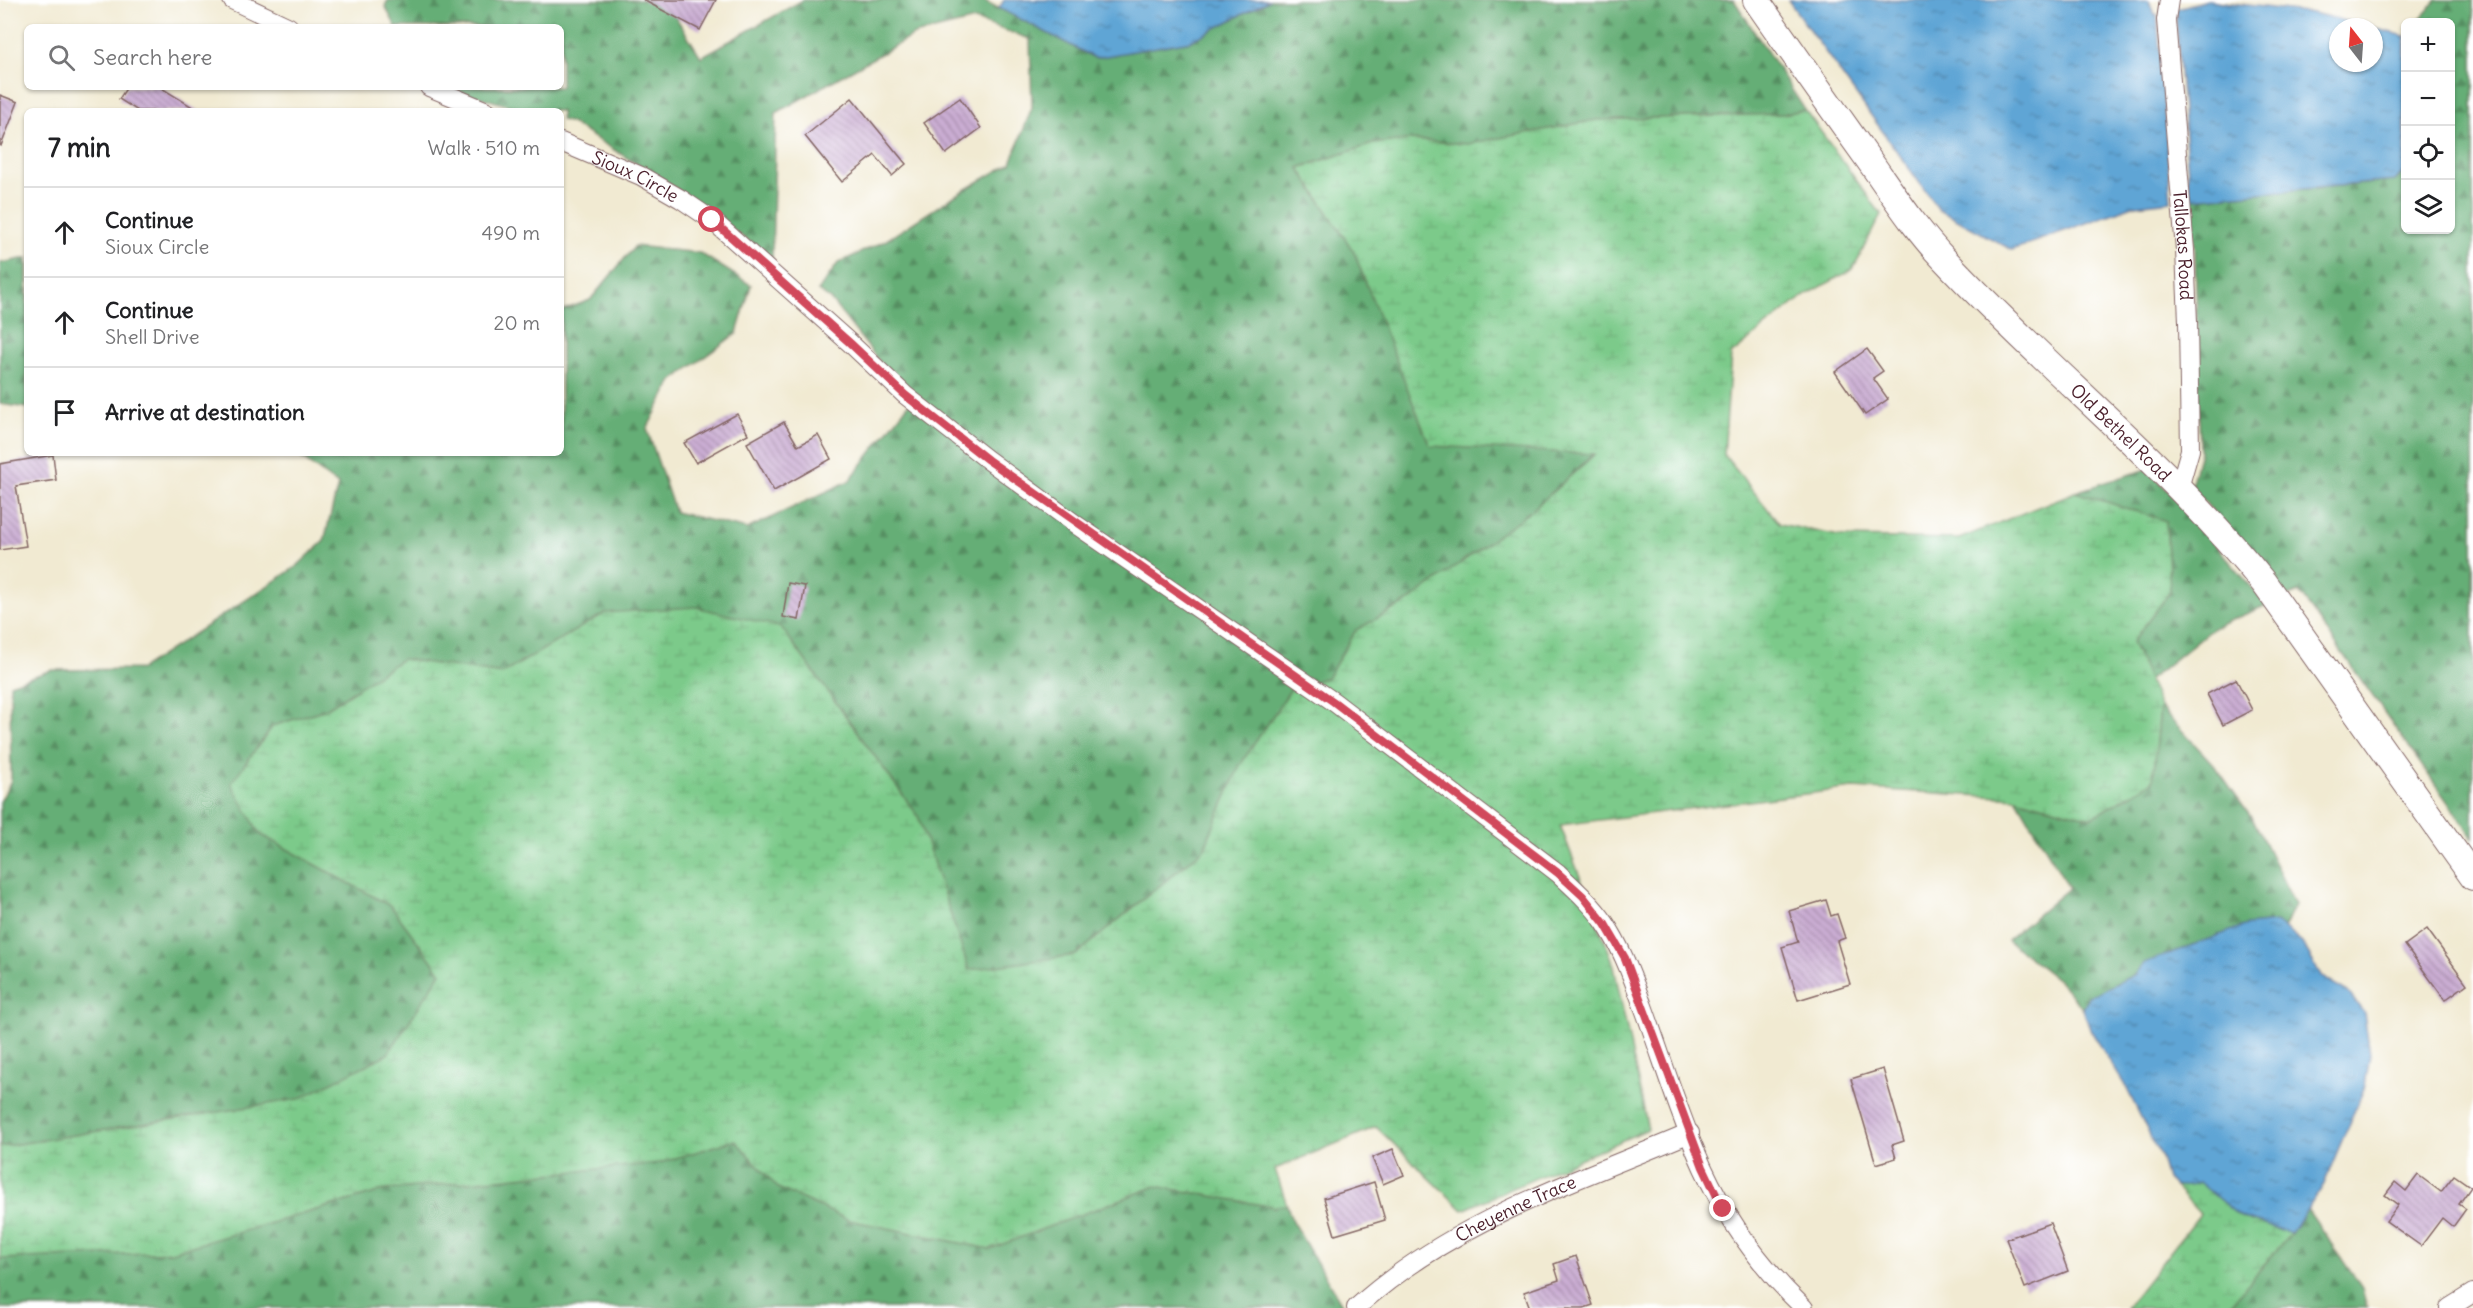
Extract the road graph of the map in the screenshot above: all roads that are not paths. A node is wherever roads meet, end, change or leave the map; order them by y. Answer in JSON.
{"nodes":[{"id":1,"x":232,"y":0,"type":"edge"},
{"id":2,"x":1756,"y":0,"type":"edge"},
{"id":3,"x":2169,"y":0,"type":"edge"},
{"id":4,"x":283,"y":24,"type":"edge"},
{"id":5,"x":436,"y":90,"type":"edge"},
{"id":6,"x":480,"y":108,"type":"edge"},
{"id":7,"x":564,"y":143,"type":"edge"},
{"id":8,"x":2179,"y":488,"type":"junction"},
{"id":9,"x":2473,"y":877,"type":"edge"},
{"id":10,"x":1690,"y":1133,"type":"junction"},
{"id":11,"x":2473,"y":1293,"type":"edge"},
{"id":12,"x":1356,"y":1308,"type":"edge"},
{"id":13,"x":1804,"y":1308,"type":"edge"},
{"id":14,"x":2449,"y":1308,"type":"edge"}],
"edges":[{"from":1,"to":4,"type":"street"},
{"from":2,"to":8,"type":"street","name":"Old Bethel Road"},
{"from":3,"to":8,"type":"street","name":"Tallokas Road"},
{"from":5,"to":6,"type":"street"},
{"from":7,"to":10,"type":"street","name":"Sioux Circle"},
{"from":8,"to":9,"type":"street","name":"Old Bethel Road"},
{"from":10,"to":12,"type":"street","name":"Cheyenne Trace"},
{"from":10,"to":13,"type":"street","name":"Sioux Circle"},
{"from":11,"to":14,"type":"street"}]}
